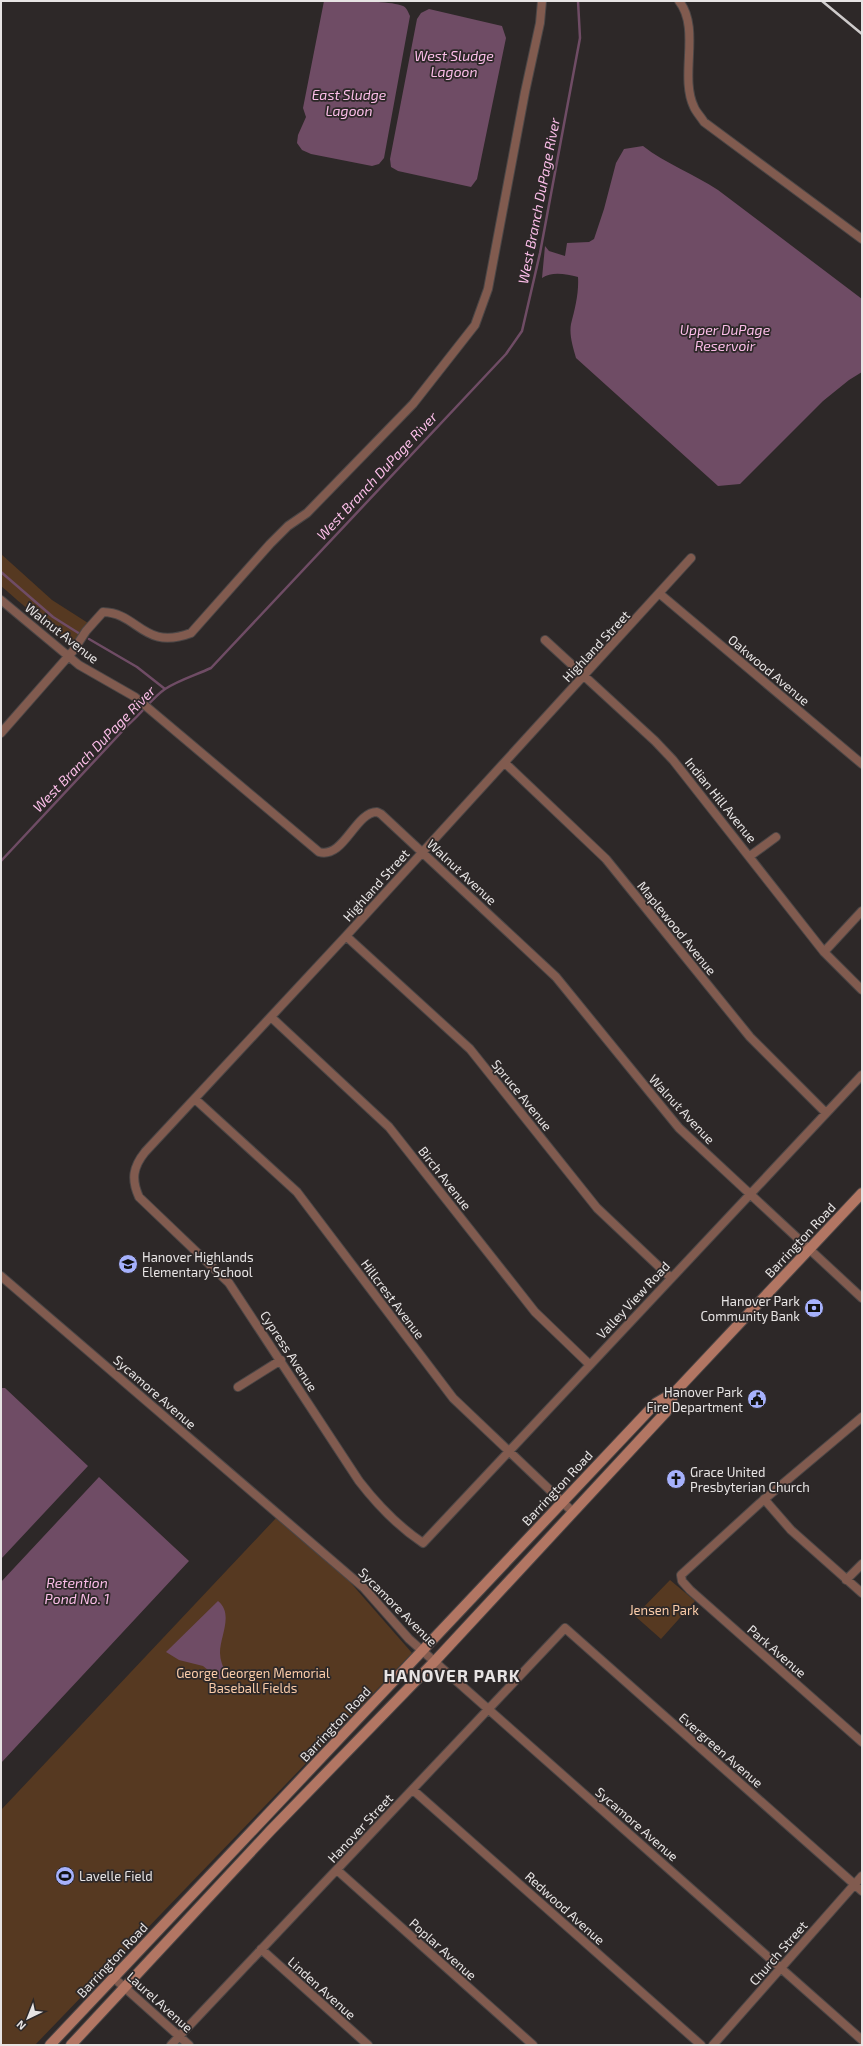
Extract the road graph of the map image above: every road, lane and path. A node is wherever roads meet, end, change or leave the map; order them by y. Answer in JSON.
{"nodes":[{"id":1,"x":542,"y":1,"type":"edge"},
{"id":2,"x":679,"y":1,"type":"edge"},
{"id":3,"x":862,"y":238,"type":"edge"},
{"id":4,"x":691,"y":558,"type":"dead end"},
{"id":5,"x":660,"y":594,"type":"junction"},
{"id":6,"x":1,"y":600,"type":"edge"},
{"id":7,"x":545,"y":640,"type":"dead end"},
{"id":8,"x":68,"y":656,"type":"junction"},
{"id":9,"x":584,"y":676,"type":"junction"},
{"id":10,"x":1,"y":733,"type":"edge"},
{"id":11,"x":505,"y":763,"type":"junction"},
{"id":12,"x":862,"y":764,"type":"edge"},
{"id":13,"x":776,"y":837,"type":"dead end"},
{"id":14,"x":423,"y":851,"type":"junction"},
{"id":15,"x":750,"y":856,"type":"junction"},
{"id":16,"x":862,"y":911,"type":"edge"},
{"id":17,"x":346,"y":936,"type":"junction"},
{"id":18,"x":824,"y":952,"type":"junction"},
{"id":19,"x":862,"y":990,"type":"edge"},
{"id":20,"x":271,"y":1017,"type":"junction"},
{"id":21,"x":862,"y":1075,"type":"edge"},
{"id":22,"x":195,"y":1098,"type":"junction"},
{"id":23,"x":826,"y":1113,"type":"junction"},
{"id":24,"x":133,"y":1177,"type":"joint"},
{"id":25,"x":862,"y":1193,"type":"edge"},
{"id":26,"x":750,"y":1194,"type":"junction"},
{"id":27,"x":810,"y":1249,"type":"junction"},
{"id":28,"x":1,"y":1276,"type":"edge"},
{"id":29,"x":670,"y":1278,"type":"junction"},
{"id":30,"x":862,"y":1298,"type":"edge"},
{"id":31,"x":281,"y":1360,"type":"junction"},
{"id":32,"x":589,"y":1364,"type":"junction"},
{"id":33,"x":238,"y":1387,"type":"dead end"},
{"id":34,"x":676,"y":1392,"type":"junction"},
{"id":35,"x":862,"y":1417,"type":"edge"},
{"id":36,"x":508,"y":1451,"type":"junction"},
{"id":37,"x":764,"y":1499,"type":"junction"},
{"id":38,"x":562,"y":1503,"type":"junction"},
{"id":39,"x":573,"y":1512,"type":"junction"},
{"id":40,"x":423,"y":1543,"type":"joint"},
{"id":41,"x":862,"y":1564,"type":"edge"},
{"id":42,"x":846,"y":1580,"type":"junction"},
{"id":43,"x":862,"y":1593,"type":"edge"},
{"id":44,"x":565,"y":1628,"type":"joint"},
{"id":45,"x":423,"y":1650,"type":"junction"},
{"id":46,"x":435,"y":1661,"type":"junction"},
{"id":47,"x":488,"y":1708,"type":"junction"},
{"id":48,"x":862,"y":1742,"type":"edge"},
{"id":49,"x":413,"y":1790,"type":"junction"},
{"id":50,"x":337,"y":1870,"type":"junction"},
{"id":51,"x":862,"y":1876,"type":"edge"},
{"id":52,"x":855,"y":1884,"type":"junction"},
{"id":53,"x":862,"y":1891,"type":"edge"},
{"id":54,"x":261,"y":1949,"type":"junction"},
{"id":55,"x":781,"y":1968,"type":"junction"},
{"id":56,"x":114,"y":1978,"type":"junction"},
{"id":57,"x":125,"y":1987,"type":"junction"},
{"id":58,"x":179,"y":2036,"type":"junction"},
{"id":59,"x":862,"y":2040,"type":"edge"},
{"id":60,"x":50,"y":2045,"type":"edge"},
{"id":61,"x":71,"y":2045,"type":"edge"},
{"id":62,"x":171,"y":2045,"type":"edge"},
{"id":63,"x":189,"y":2045,"type":"edge"},
{"id":64,"x":368,"y":2045,"type":"edge"},
{"id":65,"x":533,"y":2045,"type":"edge"},
{"id":66,"x":700,"y":2045,"type":"edge"},
{"id":67,"x":712,"y":2045,"type":"edge"}],
"edges":[{"from":1,"to":8,"type":"street"},
{"from":2,"to":3,"type":"street"},
{"from":4,"to":5,"type":"street","name":"Highland Street"},
{"from":5,"to":9,"type":"street","name":"Highland Street"},
{"from":5,"to":12,"type":"street","name":"Oakwood Avenue"},
{"from":6,"to":8,"type":"street","name":"Walnut Avenue"},
{"from":7,"to":9,"type":"street","name":"Indian Hill Avenue"},
{"from":8,"to":10,"type":"street"},
{"from":8,"to":14,"type":"street","name":"Walnut Avenue"},
{"from":9,"to":11,"type":"street","name":"Highland Street"},
{"from":9,"to":15,"type":"street","name":"Indian Hill Avenue"},
{"from":11,"to":14,"type":"street","name":"Highland Street"},
{"from":11,"to":23,"type":"street","name":"Maplewood Avenue"},
{"from":13,"to":15,"type":"street"},
{"from":14,"to":17,"type":"street","name":"Highland Street"},
{"from":14,"to":26,"type":"street","name":"Walnut Avenue"},
{"from":15,"to":18,"type":"street","name":"Indian Hill Avenue"},
{"from":16,"to":18,"type":"street"},
{"from":17,"to":20,"type":"street","name":"Highland Street"},
{"from":17,"to":29,"type":"street","name":"Spruce Avenue"},
{"from":18,"to":19,"type":"street","name":"Indian Hill Avenue"},
{"from":20,"to":22,"type":"street","name":"Highland Street"},
{"from":20,"to":32,"type":"street","name":"Birch Avenue"},
{"from":21,"to":23,"type":"street","name":"Valley View Road"},
{"from":22,"to":24,"type":"street","name":"Highland Street"},
{"from":22,"to":36,"type":"street","name":"Hillcrest Avenue"},
{"from":23,"to":26,"type":"street","name":"Valley View Road"},
{"from":24,"to":31,"type":"street","name":"Cypress Avenue"},
{"from":25,"to":27,"type":"main road","name":"Barrington Road"},
{"from":26,"to":27,"type":"street","name":"Walnut Avenue"},
{"from":26,"to":29,"type":"street","name":"Valley View Road"},
{"from":27,"to":30,"type":"street","name":"Walnut Avenue"},
{"from":27,"to":34,"type":"main road","name":"Barrington Road"},
{"from":28,"to":45,"type":"street","name":"Sycamore Avenue"},
{"from":29,"to":32,"type":"street","name":"Valley View Road"},
{"from":31,"to":33,"type":"street"},
{"from":31,"to":40,"type":"street","name":"Cypress Avenue"},
{"from":32,"to":36,"type":"street","name":"Valley View Road"},
{"from":34,"to":38,"type":"main road","name":"Barrington Road"},
{"from":34,"to":39,"type":"main road","name":"Barrington Road"},
{"from":35,"to":37,"type":"street"},
{"from":36,"to":38,"type":"street","name":"Hillcrest Avenue"},
{"from":36,"to":40,"type":"street","name":"Valley View Road"},
{"from":37,"to":42,"type":"street"},
{"from":37,"to":48,"type":"street","name":"Park Avenue"},
{"from":38,"to":39,"type":"street","name":"Hillcrest Avenue"},
{"from":38,"to":45,"type":"main road","name":"Barrington Road"},
{"from":39,"to":46,"type":"main road","name":"Barrington Road"},
{"from":41,"to":42,"type":"street"},
{"from":42,"to":43,"type":"street"},
{"from":44,"to":47,"type":"street","name":"Hanover Street"},
{"from":44,"to":52,"type":"street","name":"Evergreen Avenue"},
{"from":45,"to":46,"type":"street","name":"Sycamore Avenue"},
{"from":45,"to":56,"type":"main road","name":"Barrington Road"},
{"from":46,"to":47,"type":"street","name":"Sycamore Avenue"},
{"from":46,"to":57,"type":"main road","name":"Barrington Road"},
{"from":47,"to":49,"type":"street","name":"Hanover Street"},
{"from":47,"to":55,"type":"street","name":"Sycamore Avenue"},
{"from":49,"to":50,"type":"street","name":"Hanover Street"},
{"from":49,"to":66,"type":"street","name":"Redwood Avenue"},
{"from":50,"to":54,"type":"street","name":"Hanover Street"},
{"from":50,"to":65,"type":"street","name":"Poplar Avenue"},
{"from":51,"to":52,"type":"street","name":"Church Street"},
{"from":52,"to":53,"type":"street","name":"Evergreen Avenue"},
{"from":52,"to":55,"type":"street","name":"Church Street"},
{"from":54,"to":58,"type":"street","name":"Hanover Street"},
{"from":54,"to":64,"type":"street","name":"Linden Avenue"},
{"from":55,"to":59,"type":"street","name":"Sycamore Avenue"},
{"from":55,"to":67,"type":"street","name":"Church Street"},
{"from":56,"to":57,"type":"street","name":"Laurel Avenue"},
{"from":56,"to":60,"type":"main road","name":"Barrington Road"},
{"from":57,"to":58,"type":"street","name":"Laurel Avenue"},
{"from":57,"to":61,"type":"main road","name":"Barrington Road"},
{"from":58,"to":62,"type":"street","name":"Hanover Street"},
{"from":58,"to":63,"type":"street","name":"Laurel Avenue"}]}
